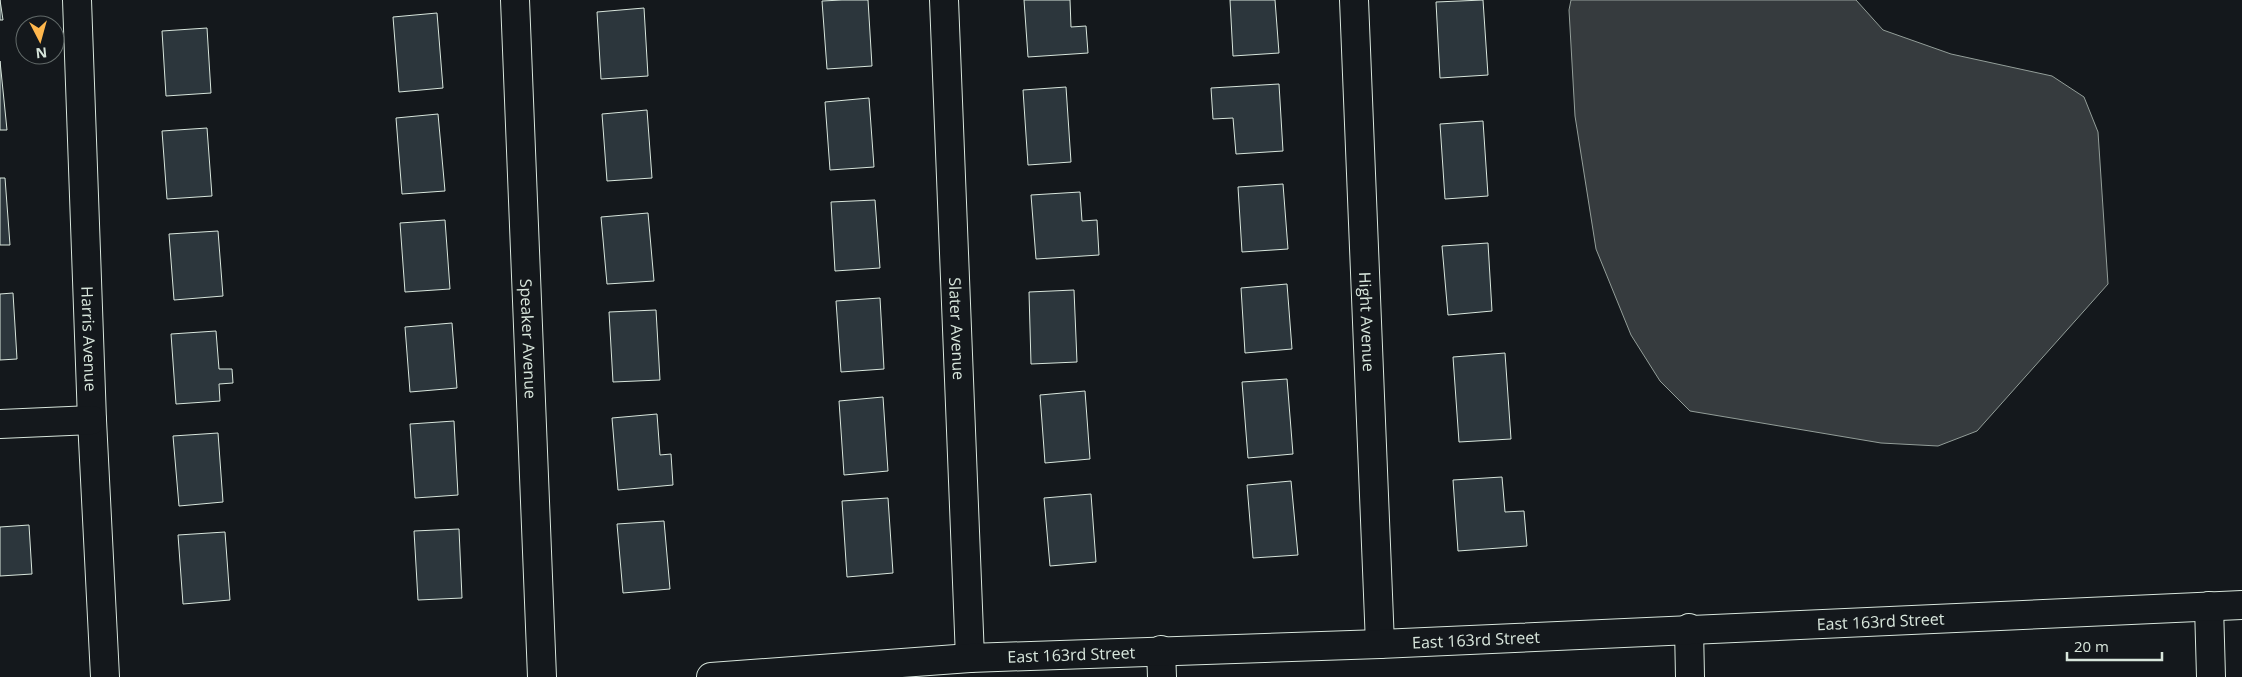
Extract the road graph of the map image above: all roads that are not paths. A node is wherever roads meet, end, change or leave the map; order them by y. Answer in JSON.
{"nodes":[{"id":1,"x":76,"y":0,"type":"edge"},
{"id":2,"x":514,"y":0,"type":"edge"},
{"id":3,"x":944,"y":0,"type":"edge"},
{"id":4,"x":1354,"y":0,"type":"edge"},
{"id":5,"x":92,"y":420,"type":"junction"},
{"id":6,"x":0,"y":424,"type":"edge"},
{"id":7,"x":2242,"y":605,"type":"edge"},
{"id":8,"x":2209,"y":606,"type":"junction"},
{"id":9,"x":1689,"y":628,"type":"junction"},
{"id":10,"x":1380,"y":644,"type":"junction"},
{"id":11,"x":1162,"y":650,"type":"junction"},
{"id":12,"x":970,"y":658,"type":"junction"},
{"id":13,"x":105,"y":677,"type":"edge"},
{"id":14,"x":542,"y":677,"type":"edge"},
{"id":15,"x":711,"y":677,"type":"edge"},
{"id":16,"x":1162,"y":677,"type":"edge"},
{"id":17,"x":1690,"y":677,"type":"edge"},
{"id":18,"x":2211,"y":677,"type":"edge"}],
"edges":[{"from":1,"to":5,"type":"street","name":"Harris Avenue"},
{"from":2,"to":14,"type":"street","name":"Speaker Avenue"},
{"from":3,"to":12,"type":"street","name":"Slater Avenue"},
{"from":4,"to":10,"type":"street","name":"Hight Avenue"},
{"from":5,"to":6,"type":"street"},
{"from":5,"to":13,"type":"street","name":"Harris Avenue"},
{"from":7,"to":8,"type":"street","name":"East 163rd Street"},
{"from":8,"to":9,"type":"street","name":"East 163rd Street"},
{"from":8,"to":18,"type":"street"},
{"from":9,"to":10,"type":"street","name":"East 163rd Street"},
{"from":9,"to":17,"type":"street"},
{"from":10,"to":11,"type":"street","name":"East 163rd Street"},
{"from":11,"to":12,"type":"street","name":"East 163rd Street"},
{"from":11,"to":16,"type":"street"},
{"from":12,"to":15,"type":"street","name":"East 163rd Street"}]}
